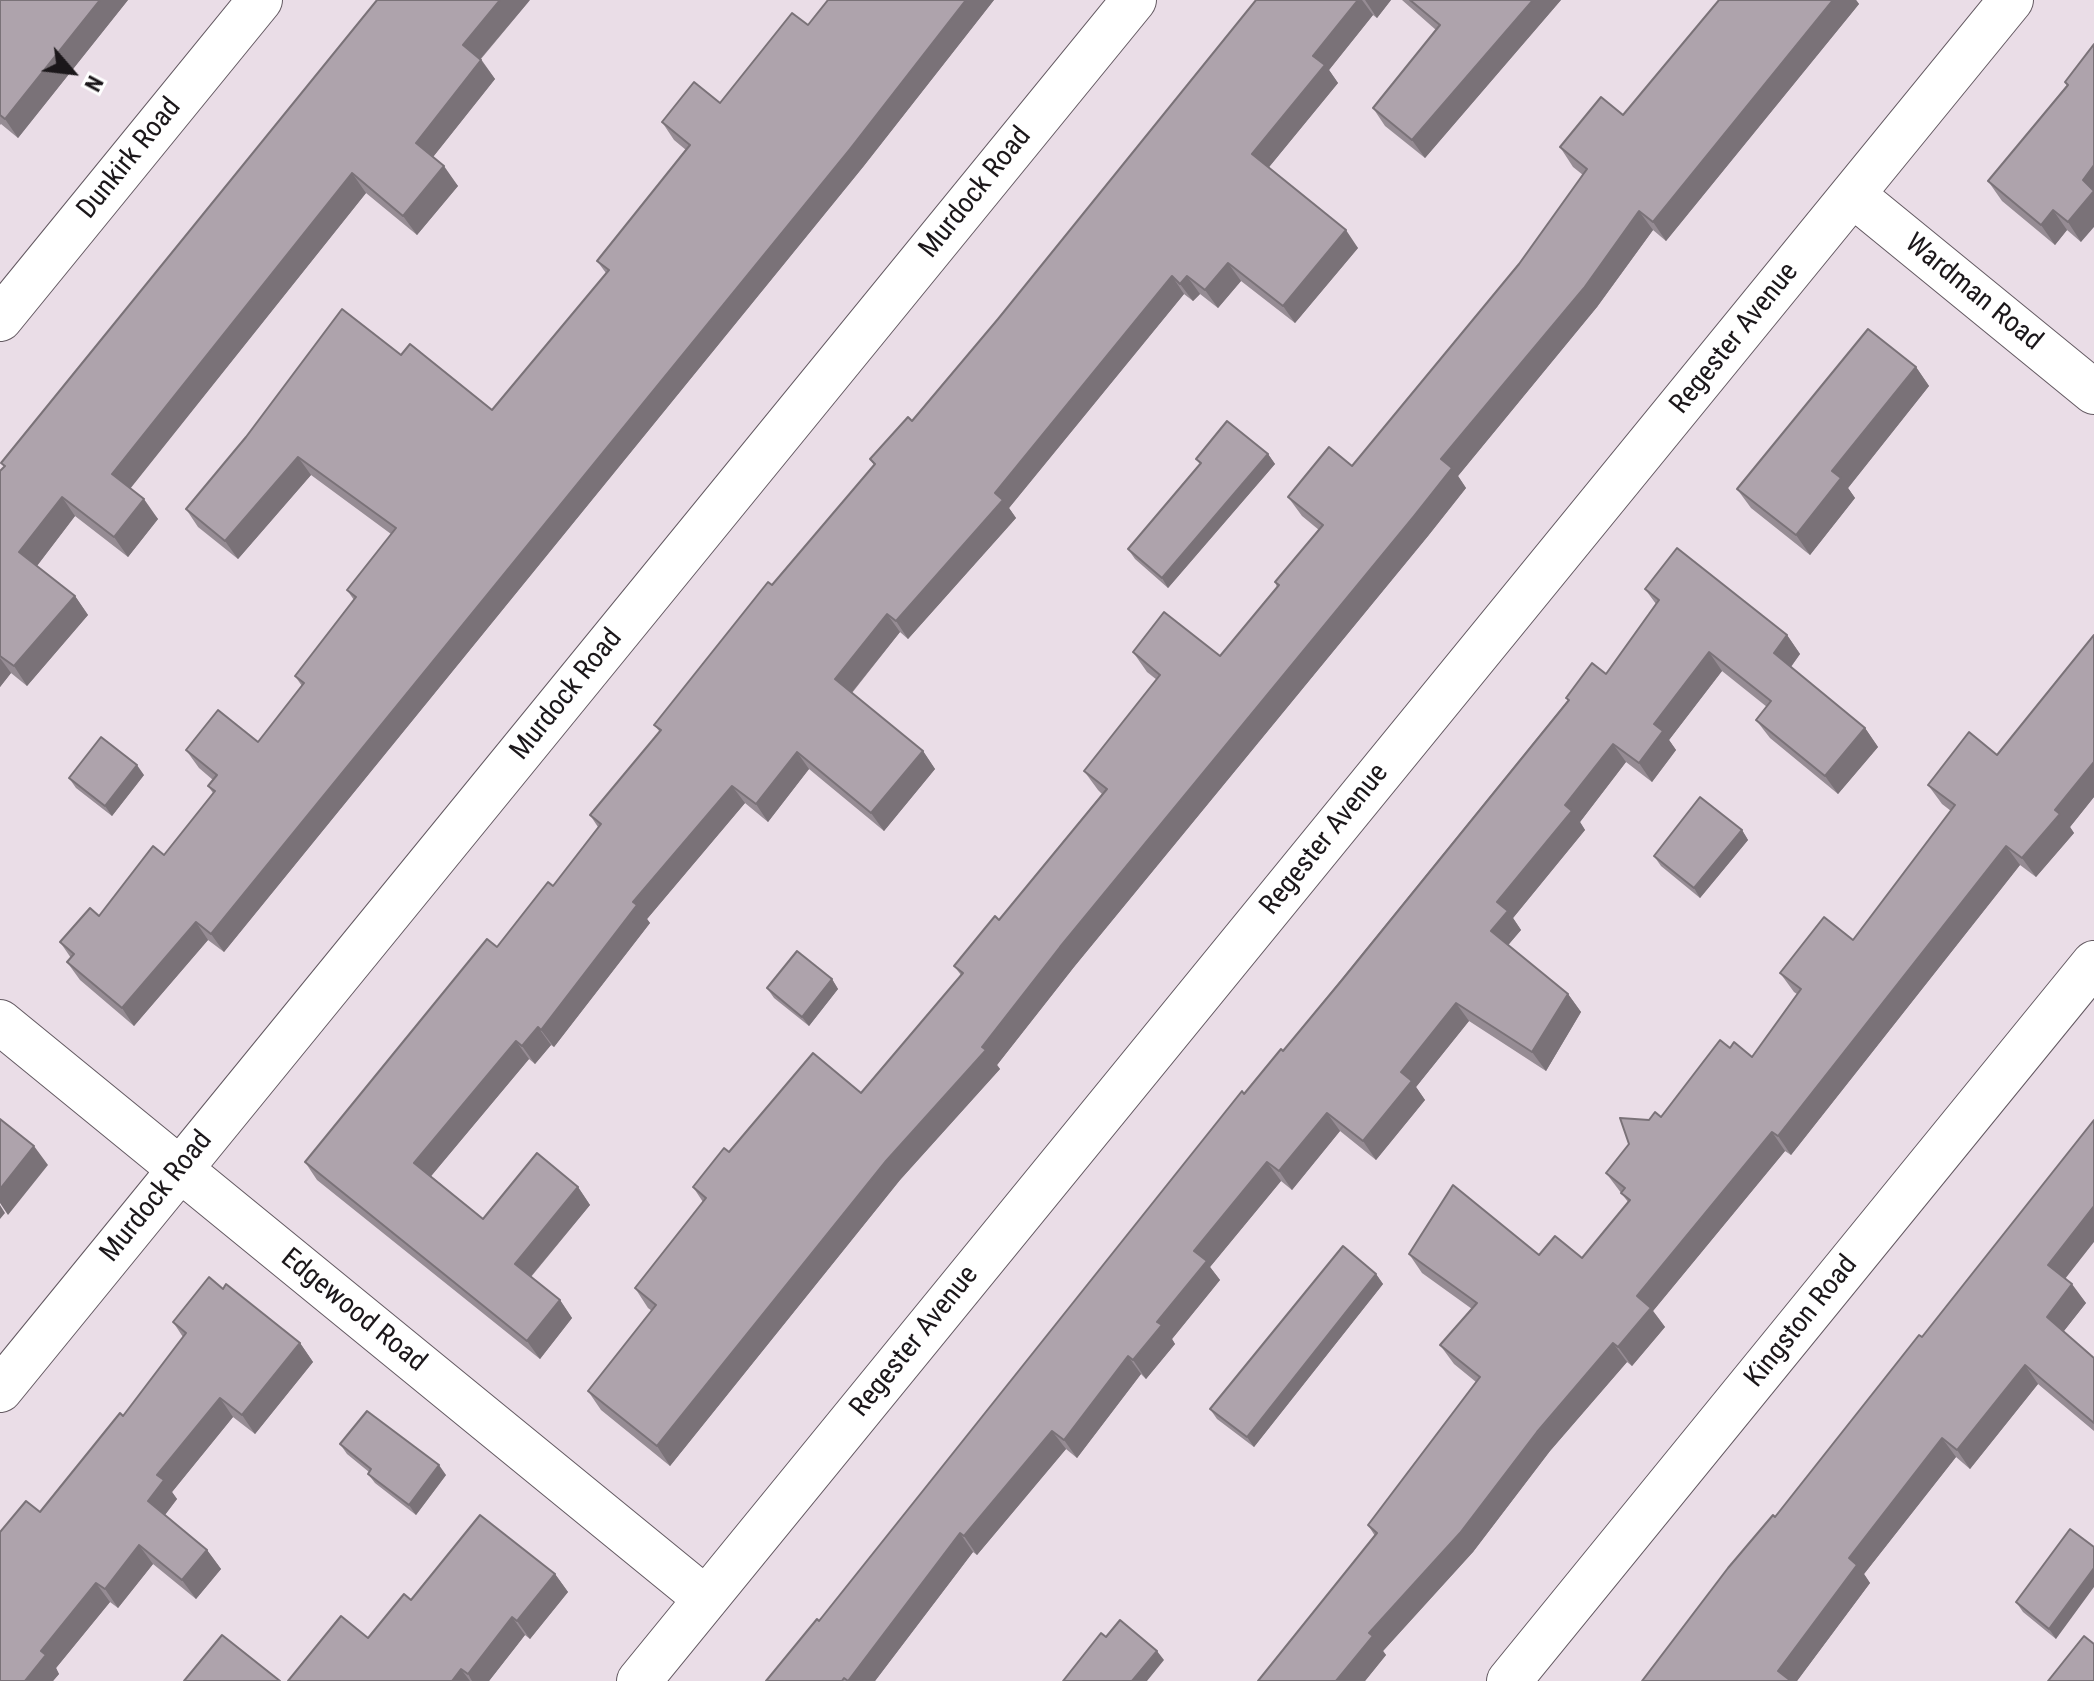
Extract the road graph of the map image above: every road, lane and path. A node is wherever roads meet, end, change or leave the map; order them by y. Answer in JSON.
{"nodes":[{"id":1,"x":260,"y":0,"type":"edge"},
{"id":2,"x":1134,"y":0,"type":"edge"},
{"id":3,"x":2011,"y":0,"type":"edge"},
{"id":4,"x":1853,"y":195,"type":"junction"},
{"id":5,"x":0,"y":319,"type":"edge"},
{"id":6,"x":2094,"y":392,"type":"edge"},
{"id":7,"x":2094,"y":963,"type":"edge"},
{"id":8,"x":0,"y":1022,"type":"edge"},
{"id":9,"x":180,"y":1169,"type":"junction"},
{"id":10,"x":0,"y":1390,"type":"edge"},
{"id":11,"x":706,"y":1599,"type":"junction"},
{"id":12,"x":639,"y":1681,"type":"edge"},
{"id":13,"x":1509,"y":1681,"type":"edge"}],
"edges":[{"from":1,"to":5,"type":"street","name":"Dunkirk Road"},
{"from":2,"to":9,"type":"street","name":"Murdock Road"},
{"from":3,"to":4,"type":"street","name":"Regester Avenue"},
{"from":4,"to":6,"type":"street","name":"Wardman Road"},
{"from":4,"to":11,"type":"street","name":"Regester Avenue"},
{"from":7,"to":13,"type":"street","name":"Kingston Road"},
{"from":8,"to":9,"type":"street","name":"Edgewood Road"},
{"from":9,"to":10,"type":"street","name":"Murdock Road"},
{"from":9,"to":11,"type":"street","name":"Edgewood Road"},
{"from":11,"to":12,"type":"street","name":"Regester Avenue"}]}
